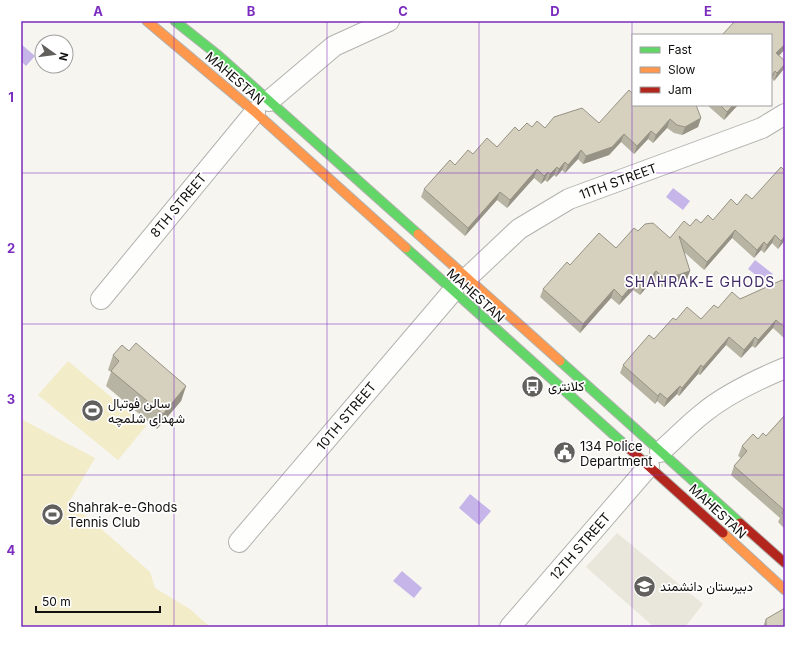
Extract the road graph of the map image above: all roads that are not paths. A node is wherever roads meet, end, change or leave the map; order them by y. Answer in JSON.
{"nodes":[{"id":1,"x":147,"y":21,"type":"edge"},
{"id":2,"x":175,"y":21,"type":"edge"},
{"id":3,"x":389,"y":21,"type":"edge"},
{"id":4,"x":262,"y":106,"type":"junction"},
{"id":5,"x":785,"y":114,"type":"edge"},
{"id":6,"x":467,"y":278,"type":"junction"},
{"id":7,"x":453,"y":291,"type":"junction"},
{"id":8,"x":101,"y":299,"type":"dead end"},
{"id":9,"x":785,"y":368,"type":"edge"},
{"id":10,"x":655,"y":459,"type":"junction"},
{"id":11,"x":239,"y":542,"type":"dead end"},
{"id":12,"x":785,"y":563,"type":"edge"},
{"id":13,"x":783,"y":586,"type":"edge"},
{"id":14,"x":510,"y":627,"type":"edge"}],
"edges":[{"from":1,"to":4,"type":"street","name":"MAHESTAN"},
{"from":2,"to":4,"type":"street"},
{"from":3,"to":4,"type":"street","name":"8TH STREET"},
{"from":4,"to":6,"type":"street"},
{"from":4,"to":7,"type":"street","name":"MAHESTAN"},
{"from":4,"to":8,"type":"street","name":"8TH STREET"},
{"from":5,"to":6,"type":"street","name":"11TH STREET"},
{"from":6,"to":7,"type":"street"},
{"from":6,"to":10,"type":"street"},
{"from":7,"to":10,"type":"street","name":"MAHESTAN"},
{"from":7,"to":11,"type":"street","name":"10TH STREET"},
{"from":9,"to":10,"type":"street","name":"12TH STREET"},
{"from":10,"to":12,"type":"street"},
{"from":10,"to":13,"type":"street","name":"MAHESTAN"},
{"from":10,"to":14,"type":"street","name":"12TH STREET"}]}
